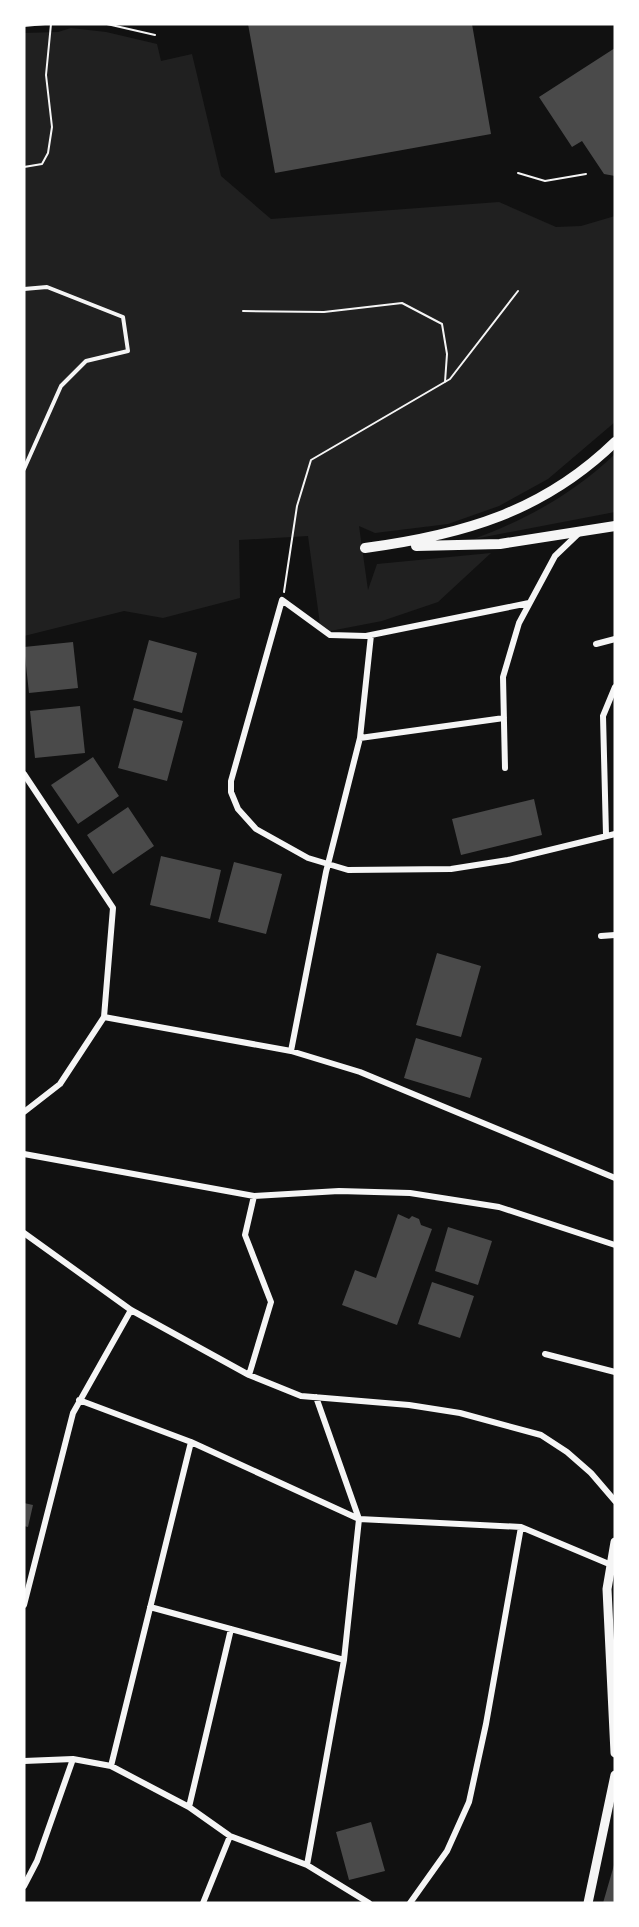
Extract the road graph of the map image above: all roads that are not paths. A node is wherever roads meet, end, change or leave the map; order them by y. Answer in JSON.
{"nodes":[{"id":1,"x":24,"y":289,"type":"edge"},
{"id":2,"x":615,"y":442,"type":"edge"},
{"id":3,"x":24,"y":469,"type":"edge"},
{"id":4,"x":615,"y":526,"type":"edge"},
{"id":5,"x":578,"y":534,"type":"junction"},
{"id":6,"x":529,"y":603,"type":"junction"},
{"id":7,"x":371,"y":635,"type":"junction"},
{"id":8,"x":615,"y":639,"type":"edge"},
{"id":9,"x":596,"y":644,"type":"dead end"},
{"id":10,"x":615,"y":687,"type":"edge"},
{"id":11,"x":504,"y":718,"type":"junction"},
{"id":12,"x":360,"y":738,"type":"junction"},
{"id":13,"x":505,"y":768,"type":"dead end"},
{"id":14,"x":24,"y":774,"type":"edge"},
{"id":15,"x":615,"y":834,"type":"edge"},
{"id":16,"x":606,"y":836,"type":"junction"},
{"id":17,"x":328,"y":866,"type":"junction"},
{"id":18,"x":615,"y":935,"type":"edge"},
{"id":19,"x":601,"y":936,"type":"dead end"},
{"id":20,"x":104,"y":1017,"type":"junction"},
{"id":21,"x":291,"y":1051,"type":"junction"},
{"id":22,"x":24,"y":1112,"type":"edge"},
{"id":23,"x":24,"y":1154,"type":"edge"},
{"id":24,"x":615,"y":1178,"type":"edge"},
{"id":25,"x":254,"y":1196,"type":"junction"},
{"id":26,"x":24,"y":1233,"type":"edge"},
{"id":27,"x":615,"y":1245,"type":"edge"},
{"id":28,"x":131,"y":1310,"type":"junction"},
{"id":29,"x":545,"y":1354,"type":"dead end"},
{"id":30,"x":615,"y":1372,"type":"edge"},
{"id":31,"x":249,"y":1375,"type":"junction"},
{"id":32,"x":316,"y":1397,"type":"junction"},
{"id":33,"x":79,"y":1400,"type":"junction"},
{"id":34,"x":191,"y":1442,"type":"junction"},
{"id":35,"x":615,"y":1501,"type":"edge"},
{"id":36,"x":359,"y":1520,"type":"junction"},
{"id":37,"x":521,"y":1527,"type":"junction"},
{"id":38,"x":615,"y":1542,"type":"edge"},
{"id":39,"x":609,"y":1564,"type":"junction"},
{"id":40,"x":24,"y":1605,"type":"edge"},
{"id":41,"x":150,"y":1607,"type":"junction"},
{"id":42,"x":231,"y":1629,"type":"junction"},
{"id":43,"x":344,"y":1660,"type":"junction"},
{"id":44,"x":615,"y":1753,"type":"edge"},
{"id":45,"x":73,"y":1759,"type":"junction"},
{"id":46,"x":24,"y":1761,"type":"edge"},
{"id":47,"x":111,"y":1766,"type":"junction"},
{"id":48,"x":615,"y":1775,"type":"edge"},
{"id":49,"x":189,"y":1807,"type":"junction"},
{"id":50,"x":230,"y":1836,"type":"junction"},
{"id":51,"x":307,"y":1865,"type":"junction"},
{"id":52,"x":24,"y":1886,"type":"edge"},
{"id":53,"x":203,"y":1903,"type":"edge"},
{"id":54,"x":369,"y":1903,"type":"edge"},
{"id":55,"x":410,"y":1903,"type":"edge"},
{"id":56,"x":588,"y":1903,"type":"edge"}],
"edges":[{"from":1,"to":3,"type":"lane"},
{"from":2,"to":5,"type":"main road"},
{"from":4,"to":5,"type":"main road"},
{"from":5,"to":6,"type":"street"},
{"from":6,"to":7,"type":"street"},
{"from":6,"to":11,"type":"street"},
{"from":7,"to":12,"type":"street"},
{"from":7,"to":17,"type":"street"},
{"from":8,"to":9,"type":"street"},
{"from":10,"to":16,"type":"street"},
{"from":11,"to":12,"type":"street"},
{"from":11,"to":13,"type":"street"},
{"from":12,"to":17,"type":"street"},
{"from":14,"to":20,"type":"street"},
{"from":15,"to":16,"type":"street"},
{"from":16,"to":17,"type":"street"},
{"from":17,"to":21,"type":"street"},
{"from":18,"to":19,"type":"street"},
{"from":20,"to":21,"type":"street"},
{"from":20,"to":22,"type":"street"},
{"from":21,"to":24,"type":"street"},
{"from":23,"to":25,"type":"street"},
{"from":25,"to":27,"type":"street"},
{"from":25,"to":31,"type":"street"},
{"from":26,"to":28,"type":"street"},
{"from":28,"to":31,"type":"street"},
{"from":28,"to":33,"type":"street"},
{"from":29,"to":30,"type":"street"},
{"from":31,"to":32,"type":"street"},
{"from":32,"to":35,"type":"street"},
{"from":32,"to":36,"type":"street"},
{"from":33,"to":34,"type":"street"},
{"from":33,"to":40,"type":"street"},
{"from":34,"to":36,"type":"street"},
{"from":34,"to":41,"type":"street"},
{"from":36,"to":37,"type":"street"},
{"from":36,"to":43,"type":"street"},
{"from":37,"to":39,"type":"street"},
{"from":37,"to":55,"type":"street"},
{"from":38,"to":39,"type":"street"},
{"from":39,"to":44,"type":"street"},
{"from":41,"to":42,"type":"street"},
{"from":41,"to":47,"type":"street"},
{"from":42,"to":43,"type":"street"},
{"from":42,"to":49,"type":"street"},
{"from":43,"to":51,"type":"street"},
{"from":45,"to":46,"type":"street"},
{"from":45,"to":47,"type":"street"},
{"from":45,"to":52,"type":"street"},
{"from":47,"to":49,"type":"street"},
{"from":48,"to":56,"type":"street"},
{"from":49,"to":50,"type":"street"},
{"from":50,"to":51,"type":"street"},
{"from":50,"to":53,"type":"street"},
{"from":51,"to":54,"type":"street"}]}
